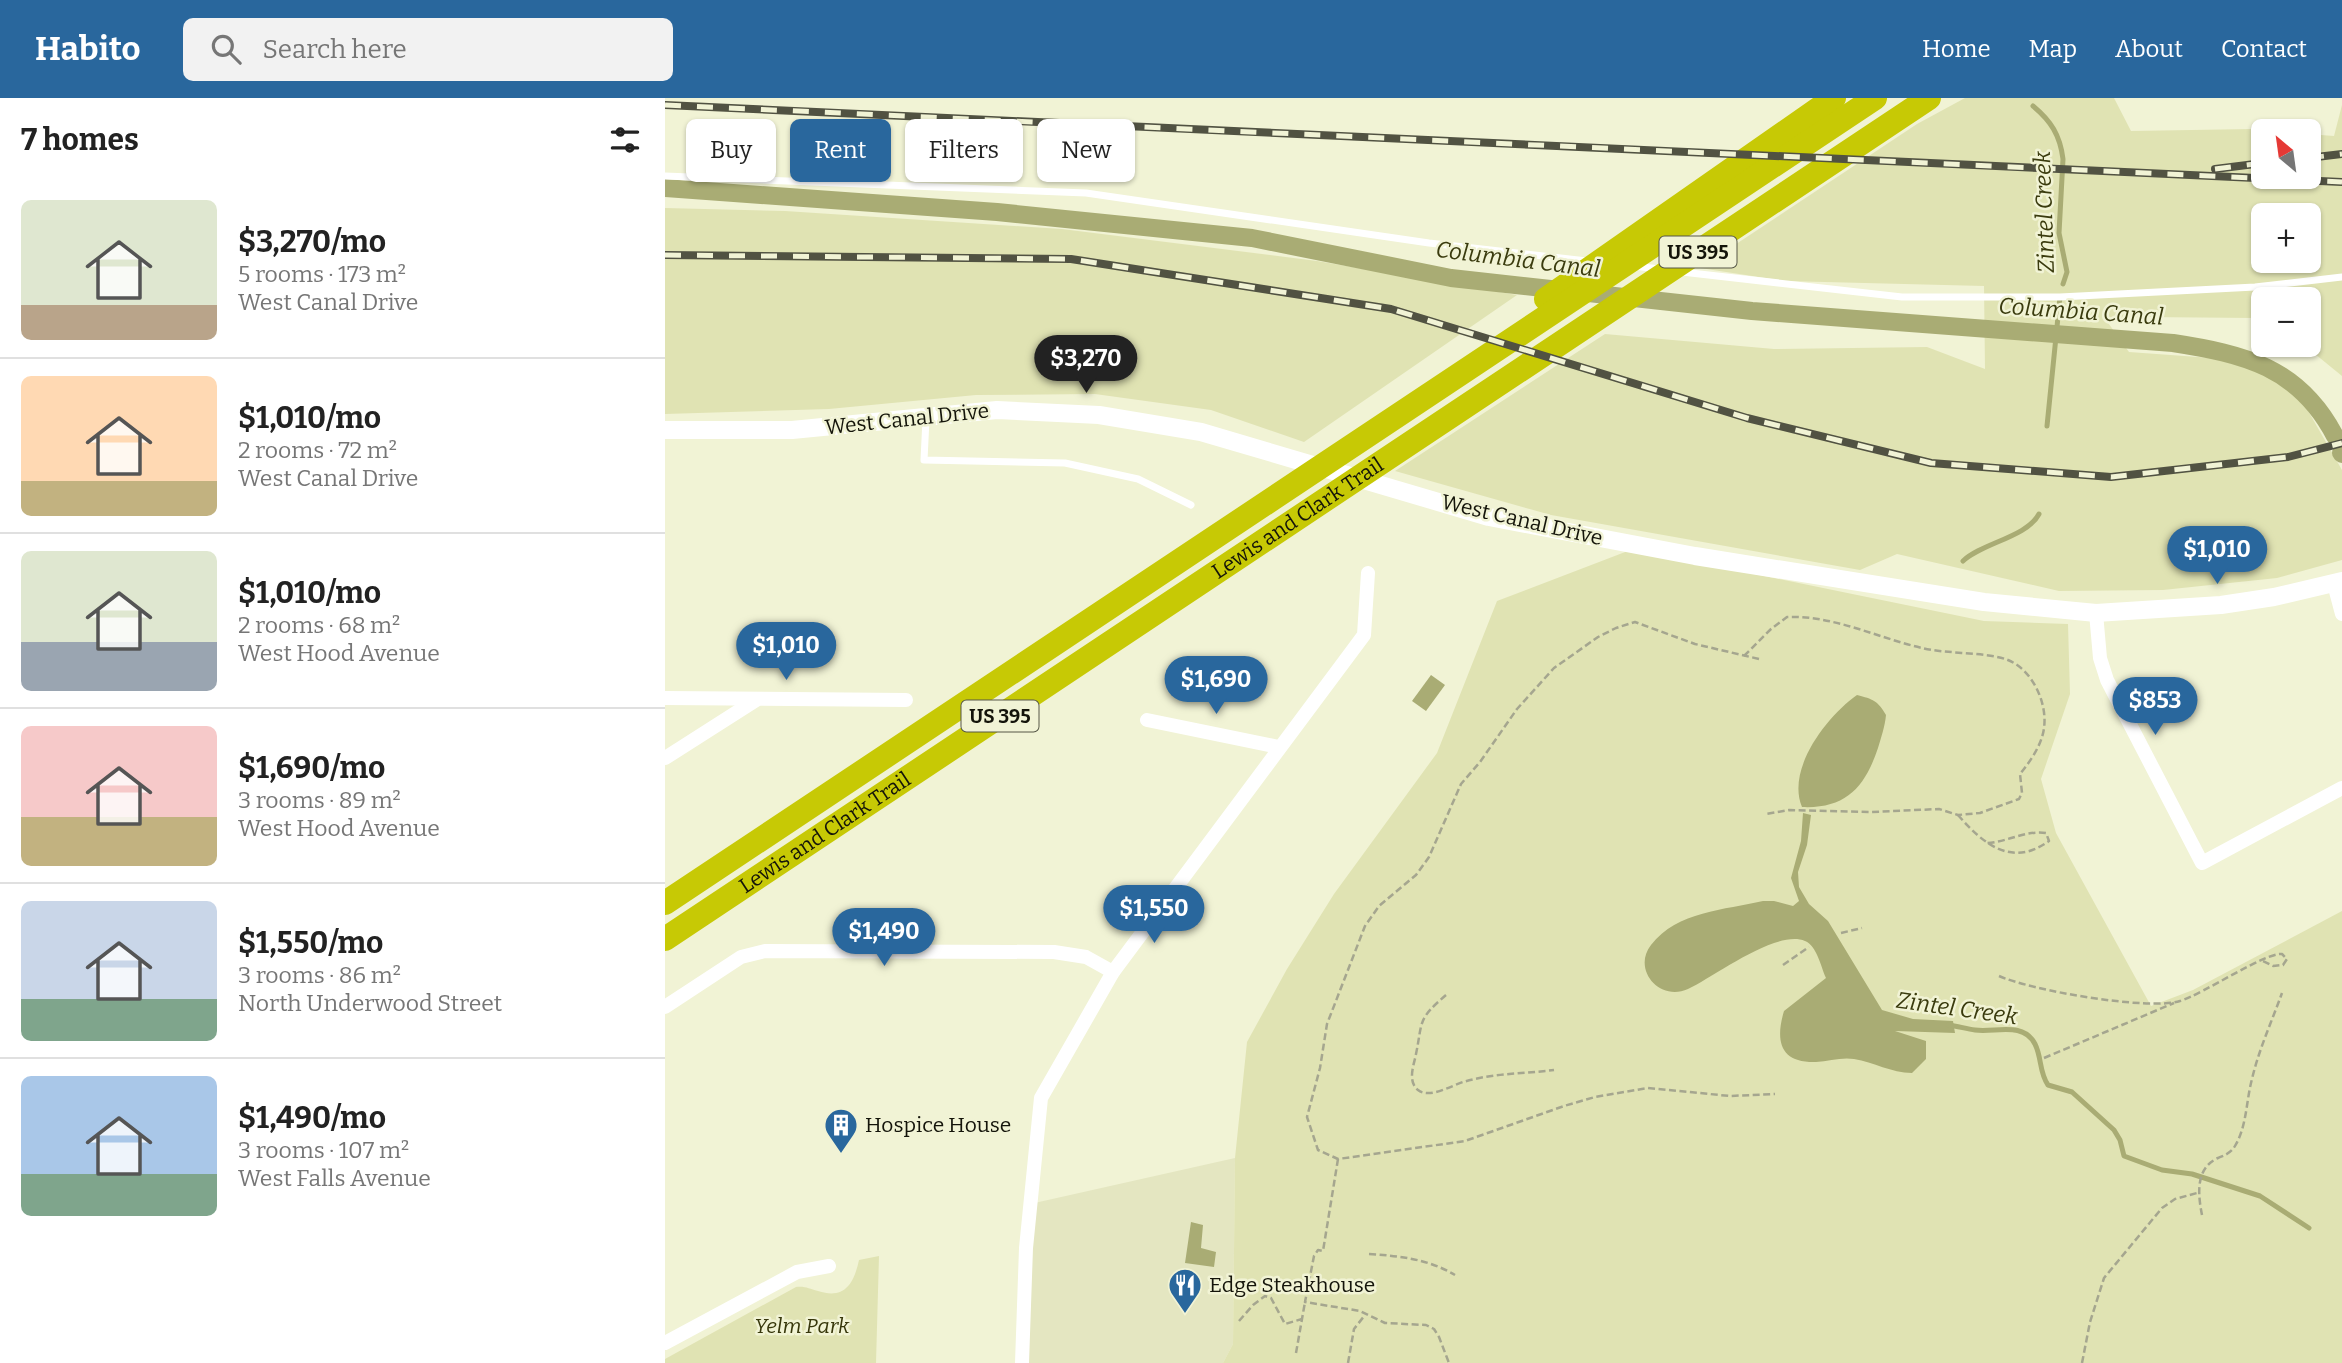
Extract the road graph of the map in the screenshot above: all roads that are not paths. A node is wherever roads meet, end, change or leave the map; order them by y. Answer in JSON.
{"nodes":[{"id":1,"x":1834,"y":98,"type":"edge"},
{"id":2,"x":1875,"y":98,"type":"edge"},
{"id":3,"x":1932,"y":98,"type":"edge"},
{"id":4,"x":665,"y":176,"type":"edge"},
{"id":5,"x":2342,"y":277,"type":"edge"},
{"id":6,"x":1464,"y":371,"type":"junction"},
{"id":7,"x":926,"y":419,"type":"junction"},
{"id":8,"x":665,"y":430,"type":"edge"},
{"id":9,"x":1191,"y":505,"type":"dead end"},
{"id":10,"x":1368,"y":573,"type":"dead end"},
{"id":11,"x":2338,"y":582,"type":"edge"},
{"id":12,"x":2096,"y":613,"type":"junction"},
{"id":13,"x":2342,"y":614,"type":"edge"},
{"id":14,"x":665,"y":698,"type":"edge"},
{"id":15,"x":757,"y":699,"type":"junction"},
{"id":16,"x":906,"y":700,"type":"dead end"},
{"id":17,"x":1147,"y":720,"type":"dead end"},
{"id":18,"x":1279,"y":747,"type":"junction"},
{"id":19,"x":665,"y":758,"type":"edge"},
{"id":20,"x":2342,"y":788,"type":"edge"},
{"id":21,"x":665,"y":902,"type":"edge"},
{"id":22,"x":665,"y":939,"type":"edge"},
{"id":23,"x":1113,"y":972,"type":"junction"},
{"id":24,"x":665,"y":1007,"type":"edge"},
{"id":25,"x":829,"y":1266,"type":"dead end"},
{"id":26,"x":665,"y":1343,"type":"edge"},
{"id":27,"x":1022,"y":1363,"type":"edge"}],
"edges":[{"from":1,"to":6,"type":"highway"},
{"from":2,"to":6,"type":"highway","name":"Lewis and Clark Trail","number":"US 395"},
{"from":3,"to":22,"type":"highway","name":"Lewis and Clark Trail","number":"US 395"},
{"from":4,"to":5,"type":"lane"},
{"from":6,"to":21,"type":"highway","name":"Lewis and Clark Trail","number":"US 395"},
{"from":7,"to":8,"type":"street","name":"West Canal Drive"},
{"from":7,"to":9,"type":"lane"},
{"from":7,"to":12,"type":"street","name":"West Canal Drive"},
{"from":10,"to":18,"type":"street"},
{"from":11,"to":12,"type":"street","name":"West Canal Drive"},
{"from":11,"to":13,"type":"street"},
{"from":12,"to":20,"type":"street"},
{"from":14,"to":15,"type":"street"},
{"from":15,"to":16,"type":"street"},
{"from":15,"to":19,"type":"street"},
{"from":17,"to":18,"type":"street"},
{"from":18,"to":23,"type":"street"},
{"from":23,"to":24,"type":"street"},
{"from":23,"to":27,"type":"street"},
{"from":25,"to":26,"type":"street"}]}
